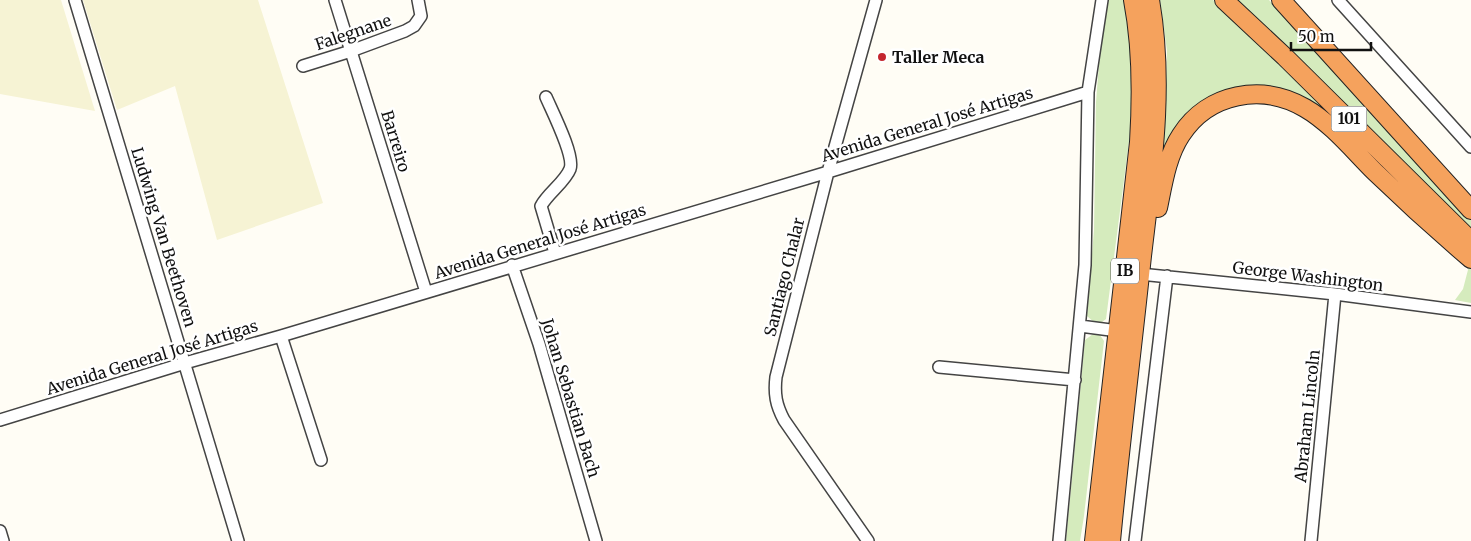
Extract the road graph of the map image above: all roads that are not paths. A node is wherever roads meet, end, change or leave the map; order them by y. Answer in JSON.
{"nodes":[{"id":1,"x":75,"y":0,"type":"edge"},
{"id":2,"x":335,"y":0,"type":"edge"},
{"id":3,"x":418,"y":0,"type":"edge"},
{"id":4,"x":876,"y":0,"type":"edge"},
{"id":5,"x":1102,"y":0,"type":"edge"},
{"id":6,"x":1133,"y":0,"type":"edge"},
{"id":7,"x":1150,"y":0,"type":"edge"},
{"id":8,"x":1224,"y":0,"type":"edge"},
{"id":9,"x":1281,"y":0,"type":"edge"},
{"id":10,"x":1338,"y":0,"type":"edge"},
{"id":11,"x":352,"y":51,"type":"junction"},
{"id":12,"x":303,"y":66,"type":"dead end"},
{"id":13,"x":1088,"y":92,"type":"junction"},
{"id":14,"x":546,"y":96,"type":"dead end"},
{"id":15,"x":1471,"y":147,"type":"edge"},
{"id":16,"x":828,"y":172,"type":"junction"},
{"id":17,"x":1471,"y":210,"type":"edge"},
{"id":18,"x":1471,"y":241,"type":"edge"},
{"id":19,"x":555,"y":253,"type":"junction"},
{"id":20,"x":1471,"y":259,"type":"edge"},
{"id":21,"x":512,"y":266,"type":"junction"},
{"id":22,"x":1141,"y":271,"type":"junction"},
{"id":23,"x":1167,"y":276,"type":"junction"},
{"id":24,"x":426,"y":292,"type":"junction"},
{"id":25,"x":1335,"y":294,"type":"junction"},
{"id":26,"x":1471,"y":312,"type":"edge"},
{"id":27,"x":1080,"y":326,"type":"junction"},
{"id":28,"x":1118,"y":331,"type":"junction"},
{"id":29,"x":281,"y":336,"type":"junction"},
{"id":30,"x":185,"y":362,"type":"junction"},
{"id":31,"x":938,"y":367,"type":"dead end"},
{"id":32,"x":1075,"y":380,"type":"junction"},
{"id":33,"x":0,"y":420,"type":"edge"},
{"id":34,"x":321,"y":460,"type":"dead end"},
{"id":35,"x":0,"y":531,"type":"edge"},
{"id":36,"x":3,"y":541,"type":"edge"},
{"id":37,"x":238,"y":541,"type":"edge"},
{"id":38,"x":596,"y":541,"type":"edge"},
{"id":39,"x":868,"y":541,"type":"edge"},
{"id":40,"x":1059,"y":541,"type":"edge"},
{"id":41,"x":1094,"y":541,"type":"edge"},
{"id":42,"x":1112,"y":541,"type":"edge"},
{"id":43,"x":1135,"y":541,"type":"edge"},
{"id":44,"x":1311,"y":541,"type":"edge"}],
"edges":[{"from":1,"to":30,"type":"street","name":"Ludwing Van Beethoven"},
{"from":2,"to":11,"type":"street","name":"Barreiro"},
{"from":3,"to":11,"type":"street","name":"Falegnane"},
{"from":4,"to":16,"type":"street","name":"Santiago Chalar"},
{"from":5,"to":13,"type":"street"},
{"from":6,"to":28,"type":"highway","number":"IB"},
{"from":7,"to":22,"type":"highway","number":"IB"},
{"from":8,"to":18,"type":"highway","number":"101"},
{"from":9,"to":17,"type":"highway","number":"101"},
{"from":10,"to":15,"type":"street"},
{"from":11,"to":12,"type":"street","name":"Falegnane"},
{"from":11,"to":24,"type":"street","name":"Barreiro"},
{"from":13,"to":16,"type":"street","name":"Avenida General José Artigas"},
{"from":13,"to":27,"type":"street"},
{"from":14,"to":19,"type":"street"},
{"from":16,"to":19,"type":"street","name":"Avenida General José Artigas"},
{"from":16,"to":39,"type":"street","name":"Santiago Chalar"},
{"from":19,"to":21,"type":"street","name":"Avenida General José Artigas"},
{"from":20,"to":22,"type":"highway"},
{"from":21,"to":24,"type":"street","name":"Avenida General José Artigas"},
{"from":21,"to":38,"type":"street","name":"Johan Sebastian Bach"},
{"from":22,"to":23,"type":"street","name":"George Washington"},
{"from":22,"to":42,"type":"highway","number":"IB"},
{"from":23,"to":25,"type":"street","name":"George Washington"},
{"from":23,"to":43,"type":"street"},
{"from":24,"to":29,"type":"street","name":"Avenida General José Artigas"},
{"from":25,"to":26,"type":"street","name":"George Washington"},
{"from":25,"to":44,"type":"street","name":"Abraham Lincoln"},
{"from":27,"to":28,"type":"street"},
{"from":27,"to":32,"type":"street"},
{"from":28,"to":41,"type":"highway","number":"IB"},
{"from":29,"to":30,"type":"street","name":"Avenida General José Artigas"},
{"from":29,"to":34,"type":"street"},
{"from":30,"to":33,"type":"street","name":"Avenida General José Artigas"},
{"from":30,"to":37,"type":"street","name":"Ludwing Van Beethoven"},
{"from":31,"to":32,"type":"street"},
{"from":32,"to":40,"type":"street"},
{"from":35,"to":36,"type":"street"}]}
